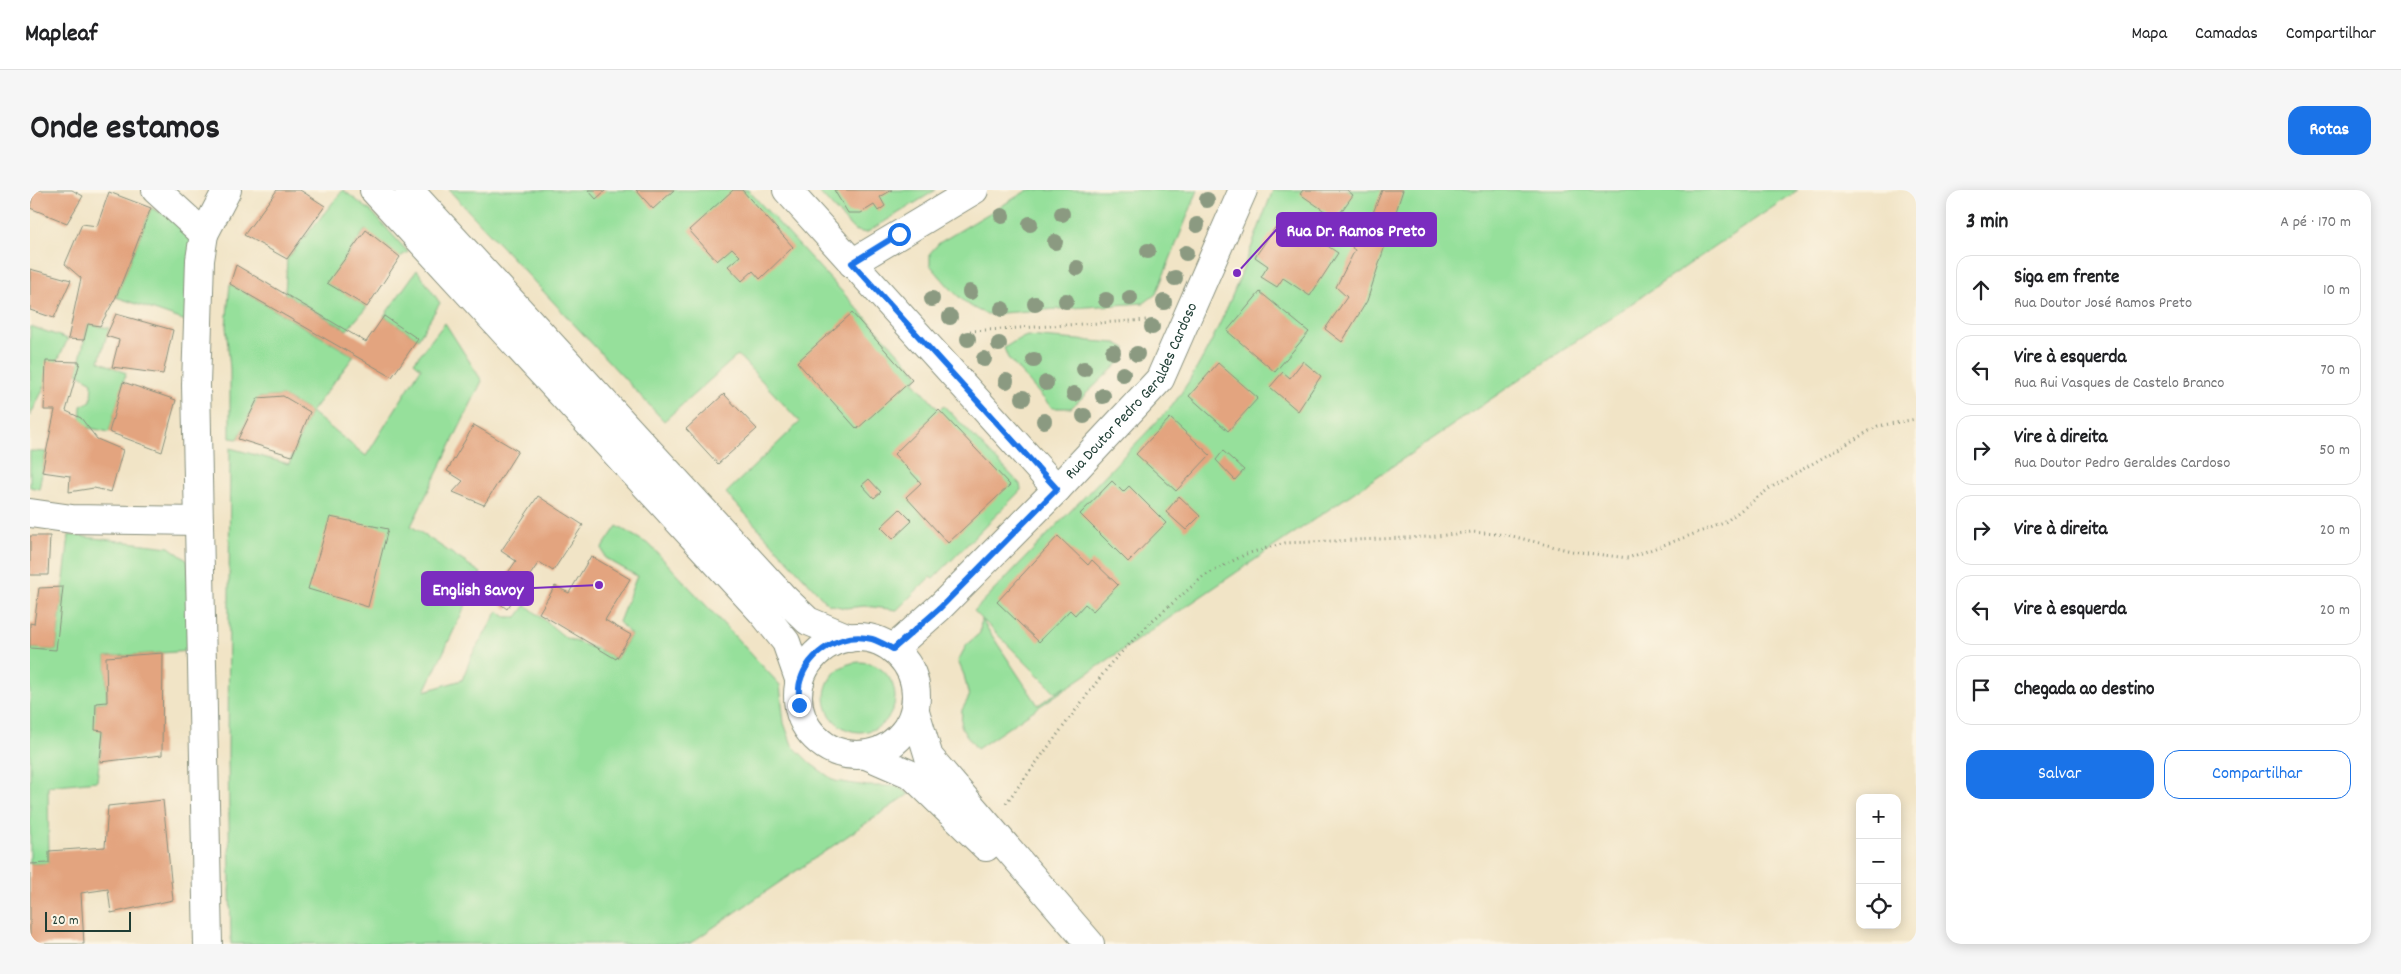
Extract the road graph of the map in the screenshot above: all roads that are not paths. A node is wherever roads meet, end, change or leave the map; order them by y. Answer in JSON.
{"nodes":[{"id":1,"x":156,"y":190,"type":"edge"},
{"id":2,"x":227,"y":190,"type":"edge"},
{"id":3,"x":374,"y":190,"type":"edge"},
{"id":4,"x":409,"y":190,"type":"edge"},
{"id":5,"x":787,"y":190,"type":"edge"},
{"id":6,"x":974,"y":190,"type":"edge"},
{"id":7,"x":1243,"y":190,"type":"edge"},
{"id":8,"x":204,"y":234,"type":"junction"},
{"id":9,"x":852,"y":263,"type":"junction"},
{"id":10,"x":1057,"y":489,"type":"junction"},
{"id":11,"x":30,"y":513,"type":"edge"},
{"id":12,"x":198,"y":521,"type":"junction"},
{"id":13,"x":849,"y":638,"type":"junction"},
{"id":14,"x":893,"y":649,"type":"junction"},
{"id":15,"x":800,"y":682,"type":"junction"},
{"id":16,"x":915,"y":711,"type":"junction"},
{"id":17,"x":866,"y":755,"type":"junction"},
{"id":18,"x":208,"y":944,"type":"edge"},
{"id":19,"x":1085,"y":944,"type":"edge"},
{"id":20,"x":1090,"y":944,"type":"edge"}],
"edges":[{"from":1,"to":8,"type":"main road"},
{"from":2,"to":8,"type":"main road"},
{"from":3,"to":15,"type":"main road"},
{"from":4,"to":13,"type":"main road"},
{"from":5,"to":9,"type":"main road"},
{"from":6,"to":9,"type":"main road"},
{"from":7,"to":10,"type":"main road","name":"Rua Doutor Pedro Geraldes Cardoso"},
{"from":8,"to":12,"type":"main road"},
{"from":9,"to":10,"type":"main road"},
{"from":10,"to":14,"type":"main road","name":"Rua Doutor Pedro Geraldes Cardoso"},
{"from":11,"to":12,"type":"main road"},
{"from":12,"to":18,"type":"main road"},
{"from":13,"to":14,"type":"main road"},
{"from":13,"to":15,"type":"main road"},
{"from":14,"to":16,"type":"main road"},
{"from":15,"to":17,"type":"main road"},
{"from":16,"to":17,"type":"main road"},
{"from":16,"to":20,"type":"main road"},
{"from":17,"to":19,"type":"main road"}]}
